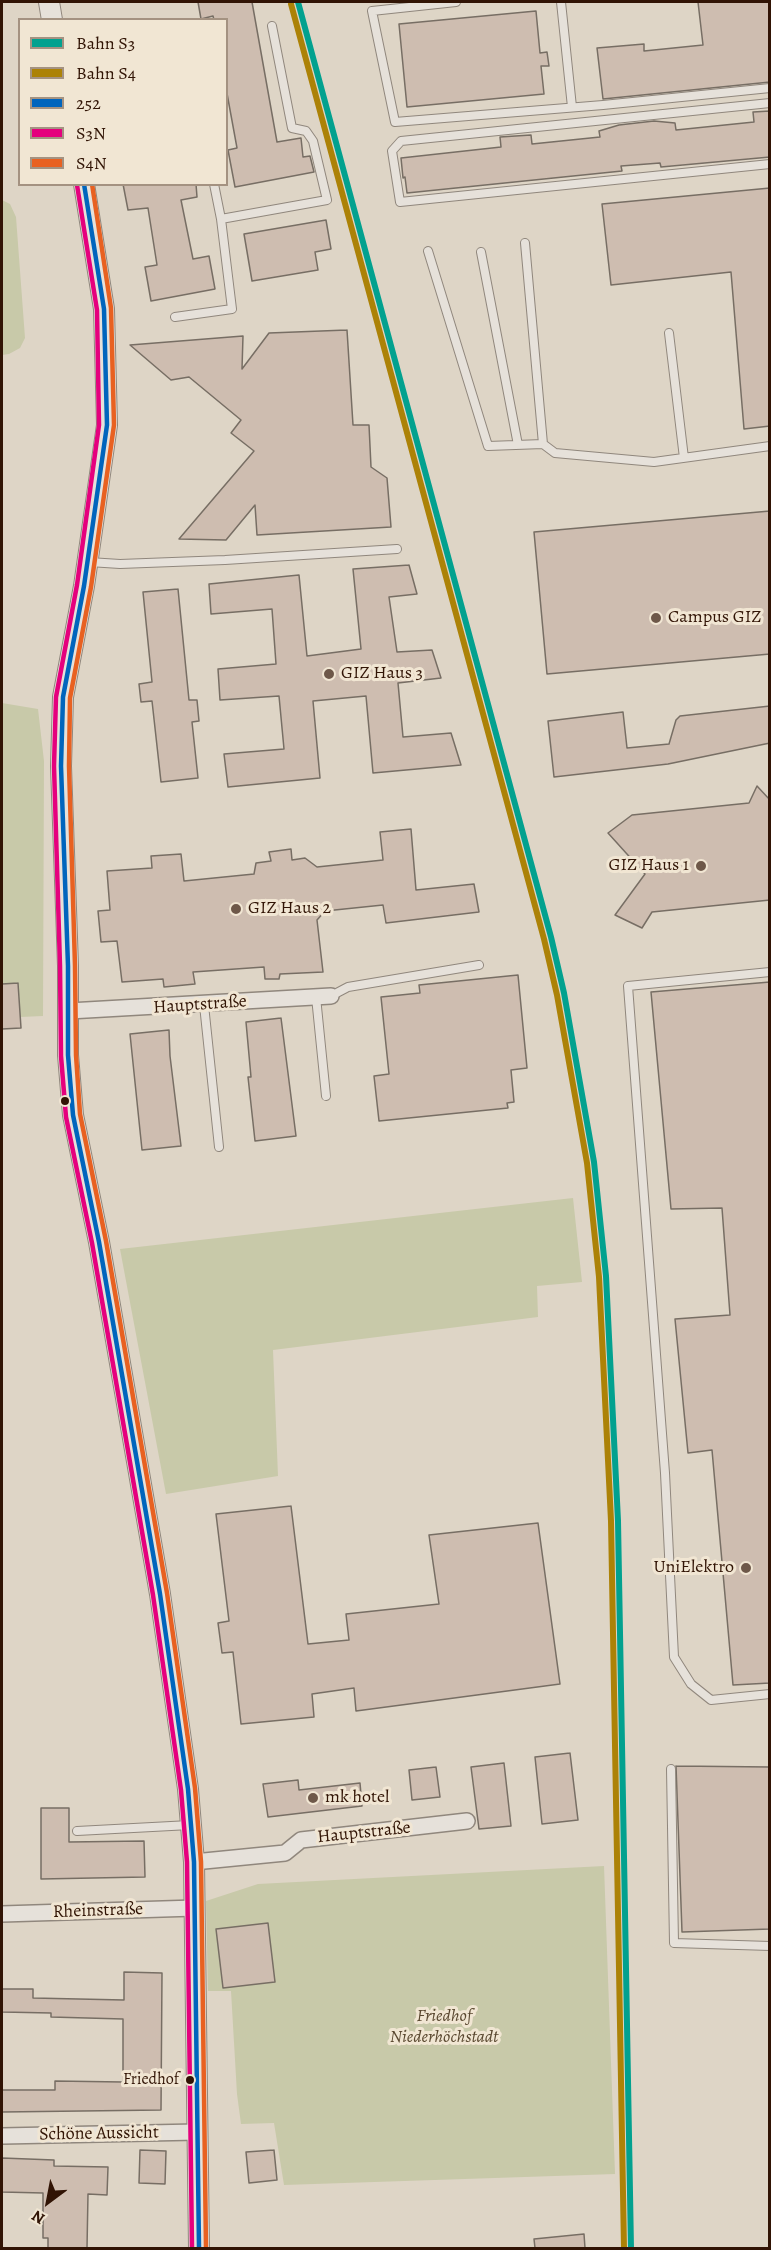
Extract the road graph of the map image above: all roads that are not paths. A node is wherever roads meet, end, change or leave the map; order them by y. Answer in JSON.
{"nodes":[{"id":1,"x":49,"y":2,"type":"edge"},
{"id":2,"x":456,"y":2,"type":"edge"},
{"id":3,"x":561,"y":2,"type":"edge"},
{"id":4,"x":52,"y":18,"type":"edge"},
{"id":5,"x":272,"y":26,"type":"dead end"},
{"id":6,"x":770,"y":88,"type":"edge"},
{"id":7,"x":770,"y":103,"type":"edge"},
{"id":8,"x":744,"y":106,"type":"junction"},
{"id":9,"x":572,"y":107,"type":"junction"},
{"id":10,"x":668,"y":118,"type":"dead end"},
{"id":11,"x":770,"y":164,"type":"edge"},
{"id":12,"x":84,"y":186,"type":"edge"},
{"id":13,"x":214,"y":186,"type":"edge"},
{"id":14,"x":221,"y":219,"type":"junction"},
{"id":15,"x":525,"y":243,"type":"dead end"},
{"id":16,"x":428,"y":251,"type":"dead end"},
{"id":17,"x":481,"y":252,"type":"dead end"},
{"id":18,"x":175,"y":317,"type":"dead end"},
{"id":19,"x":669,"y":333,"type":"dead end"},
{"id":20,"x":543,"y":444,"type":"junction"},
{"id":21,"x":518,"y":445,"type":"junction"},
{"id":22,"x":770,"y":446,"type":"edge"},
{"id":23,"x":684,"y":458,"type":"junction"},
{"id":24,"x":397,"y":549,"type":"dead end"},
{"id":25,"x":87,"y":562,"type":"junction"},
{"id":26,"x":479,"y":965,"type":"dead end"},
{"id":27,"x":770,"y":972,"type":"edge"},
{"id":28,"x":323,"y":997,"type":"junction"},
{"id":29,"x":204,"y":1005,"type":"junction"},
{"id":30,"x":69,"y":1011,"type":"junction"},
{"id":31,"x":326,"y":1096,"type":"dead end"},
{"id":32,"x":219,"y":1147,"type":"dead end"},
{"id":33,"x":770,"y":1694,"type":"edge"},
{"id":34,"x":671,"y":1769,"type":"dead end"},
{"id":35,"x":467,"y":1821,"type":"dead end"},
{"id":36,"x":192,"y":1825,"type":"junction"},
{"id":37,"x":77,"y":1831,"type":"dead end"},
{"id":38,"x":194,"y":1862,"type":"junction"},
{"id":39,"x":195,"y":1908,"type":"junction"},
{"id":40,"x":2,"y":1914,"type":"edge"},
{"id":41,"x":770,"y":1946,"type":"edge"},
{"id":42,"x":197,"y":2132,"type":"junction"},
{"id":43,"x":2,"y":2136,"type":"edge"},
{"id":44,"x":199,"y":2248,"type":"edge"}],
"edges":[{"from":1,"to":4,"type":"street"},
{"from":2,"to":9,"type":"lane"},
{"from":3,"to":9,"type":"lane"},
{"from":5,"to":14,"type":"lane"},
{"from":6,"to":9,"type":"lane"},
{"from":7,"to":8,"type":"lane"},
{"from":8,"to":10,"type":"lane"},
{"from":8,"to":11,"type":"lane"},
{"from":12,"to":25,"type":"street"},
{"from":13,"to":14,"type":"lane"},
{"from":14,"to":18,"type":"lane"},
{"from":15,"to":20,"type":"lane"},
{"from":16,"to":21,"type":"lane"},
{"from":17,"to":21,"type":"lane"},
{"from":19,"to":23,"type":"lane"},
{"from":20,"to":21,"type":"lane"},
{"from":20,"to":23,"type":"lane"},
{"from":22,"to":23,"type":"lane"},
{"from":24,"to":25,"type":"lane"},
{"from":25,"to":30,"type":"street"},
{"from":26,"to":28,"type":"lane"},
{"from":27,"to":33,"type":"lane"},
{"from":28,"to":29,"type":"street","name":"Hauptstraße"},
{"from":28,"to":31,"type":"lane"},
{"from":29,"to":30,"type":"street","name":"Hauptstraße"},
{"from":29,"to":32,"type":"lane"},
{"from":30,"to":36,"type":"street"},
{"from":34,"to":41,"type":"lane"},
{"from":35,"to":38,"type":"street","name":"Hauptstraße"},
{"from":36,"to":37,"type":"lane"},
{"from":36,"to":38,"type":"street"},
{"from":38,"to":39,"type":"street"},
{"from":39,"to":40,"type":"street","name":"Rheinstraße"},
{"from":39,"to":42,"type":"street"},
{"from":42,"to":43,"type":"street","name":"Schöne Aussicht"},
{"from":42,"to":44,"type":"street"}]}
